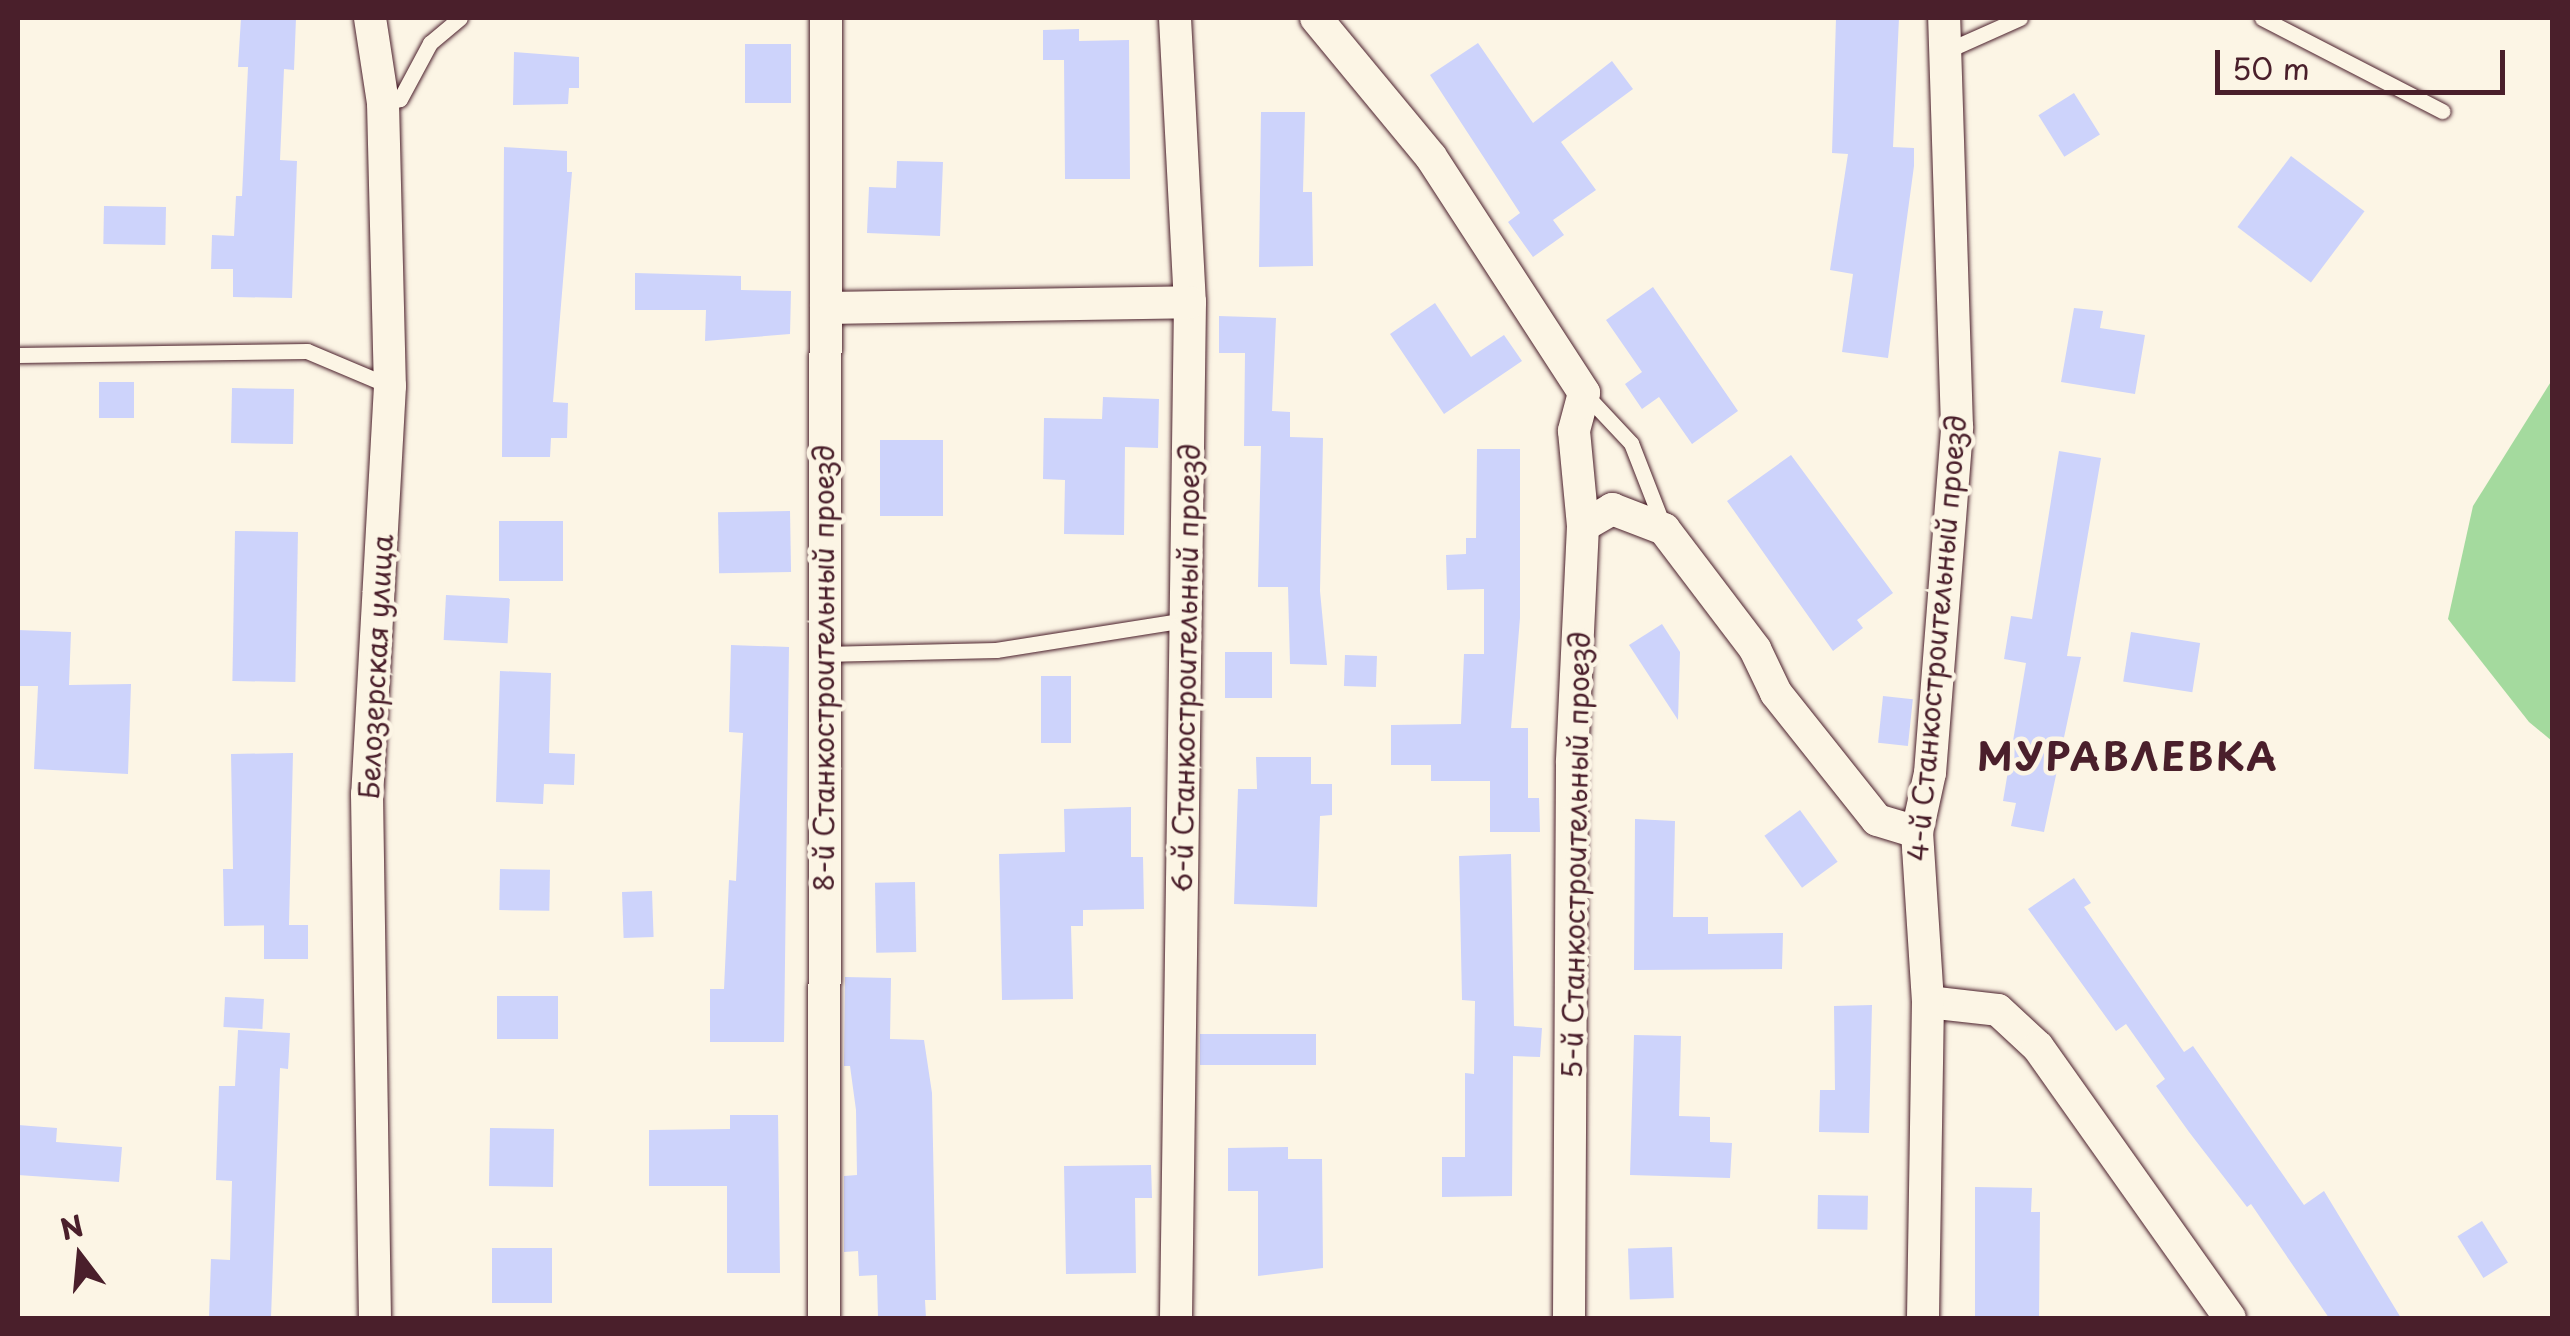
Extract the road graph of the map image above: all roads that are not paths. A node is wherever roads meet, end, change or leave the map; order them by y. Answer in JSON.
{"nodes":[{"id":1,"x":370,"y":18,"type":"edge"},
{"id":2,"x":460,"y":18,"type":"edge"},
{"id":3,"x":826,"y":18,"type":"edge"},
{"id":4,"x":1176,"y":18,"type":"edge"},
{"id":5,"x":1316,"y":18,"type":"edge"},
{"id":6,"x":1944,"y":18,"type":"edge"},
{"id":7,"x":2020,"y":18,"type":"edge"},
{"id":8,"x":2262,"y":18,"type":"edge"},
{"id":9,"x":1944,"y":52,"type":"junction"},
{"id":10,"x":384,"y":103,"type":"junction"},
{"id":11,"x":2442,"y":111,"type":"dead end"},
{"id":12,"x":1190,"y":302,"type":"junction"},
{"id":13,"x":826,"y":308,"type":"junction"},
{"id":14,"x":18,"y":355,"type":"edge"},
{"id":15,"x":390,"y":386,"type":"junction"},
{"id":16,"x":1584,"y":393,"type":"junction"},
{"id":17,"x":1583,"y":526,"type":"junction"},
{"id":18,"x":1664,"y":529,"type":"junction"},
{"id":19,"x":1185,"y":620,"type":"junction"},
{"id":20,"x":822,"y":654,"type":"junction"},
{"id":21,"x":1917,"y":832,"type":"junction"},
{"id":22,"x":1928,"y":1002,"type":"junction"},
{"id":23,"x":375,"y":1318,"type":"edge"},
{"id":24,"x":824,"y":1318,"type":"edge"},
{"id":25,"x":1176,"y":1318,"type":"edge"},
{"id":26,"x":1569,"y":1318,"type":"edge"},
{"id":27,"x":1922,"y":1318,"type":"edge"},
{"id":28,"x":2230,"y":1318,"type":"edge"}],
"edges":[{"from":1,"to":10,"type":"street","name":"Белозерская улица"},
{"from":2,"to":10,"type":"lane"},
{"from":3,"to":13,"type":"street","name":"8-й Станкостроительный проезд"},
{"from":4,"to":12,"type":"street","name":"6-й Станкостроительный проезд"},
{"from":5,"to":16,"type":"street"},
{"from":6,"to":9,"type":"street","name":"4-й Станкостроительный проезд"},
{"from":7,"to":9,"type":"lane"},
{"from":8,"to":11,"type":"lane"},
{"from":9,"to":21,"type":"street","name":"4-й Станкостроительный проезд"},
{"from":10,"to":15,"type":"street","name":"Белозерская улица"},
{"from":12,"to":13,"type":"street"},
{"from":12,"to":19,"type":"street","name":"6-й Станкостроительный проезд"},
{"from":13,"to":20,"type":"street","name":"8-й Станкостроительный проезд"},
{"from":14,"to":15,"type":"lane"},
{"from":15,"to":23,"type":"street","name":"Белозерская улица"},
{"from":16,"to":17,"type":"street","name":"5-й Станкостроительный проезд"},
{"from":16,"to":18,"type":"lane"},
{"from":17,"to":18,"type":"street"},
{"from":17,"to":26,"type":"street","name":"5-й Станкостроительный проезд"},
{"from":18,"to":21,"type":"street"},
{"from":19,"to":20,"type":"lane"},
{"from":19,"to":25,"type":"street","name":"6-й Станкостроительный проезд"},
{"from":20,"to":24,"type":"street","name":"8-й Станкостроительный проезд"},
{"from":21,"to":22,"type":"street","name":"4-й Станкостроительный проезд"},
{"from":22,"to":27,"type":"street","name":"4-й Станкостроительный проезд"},
{"from":22,"to":28,"type":"street"}]}
